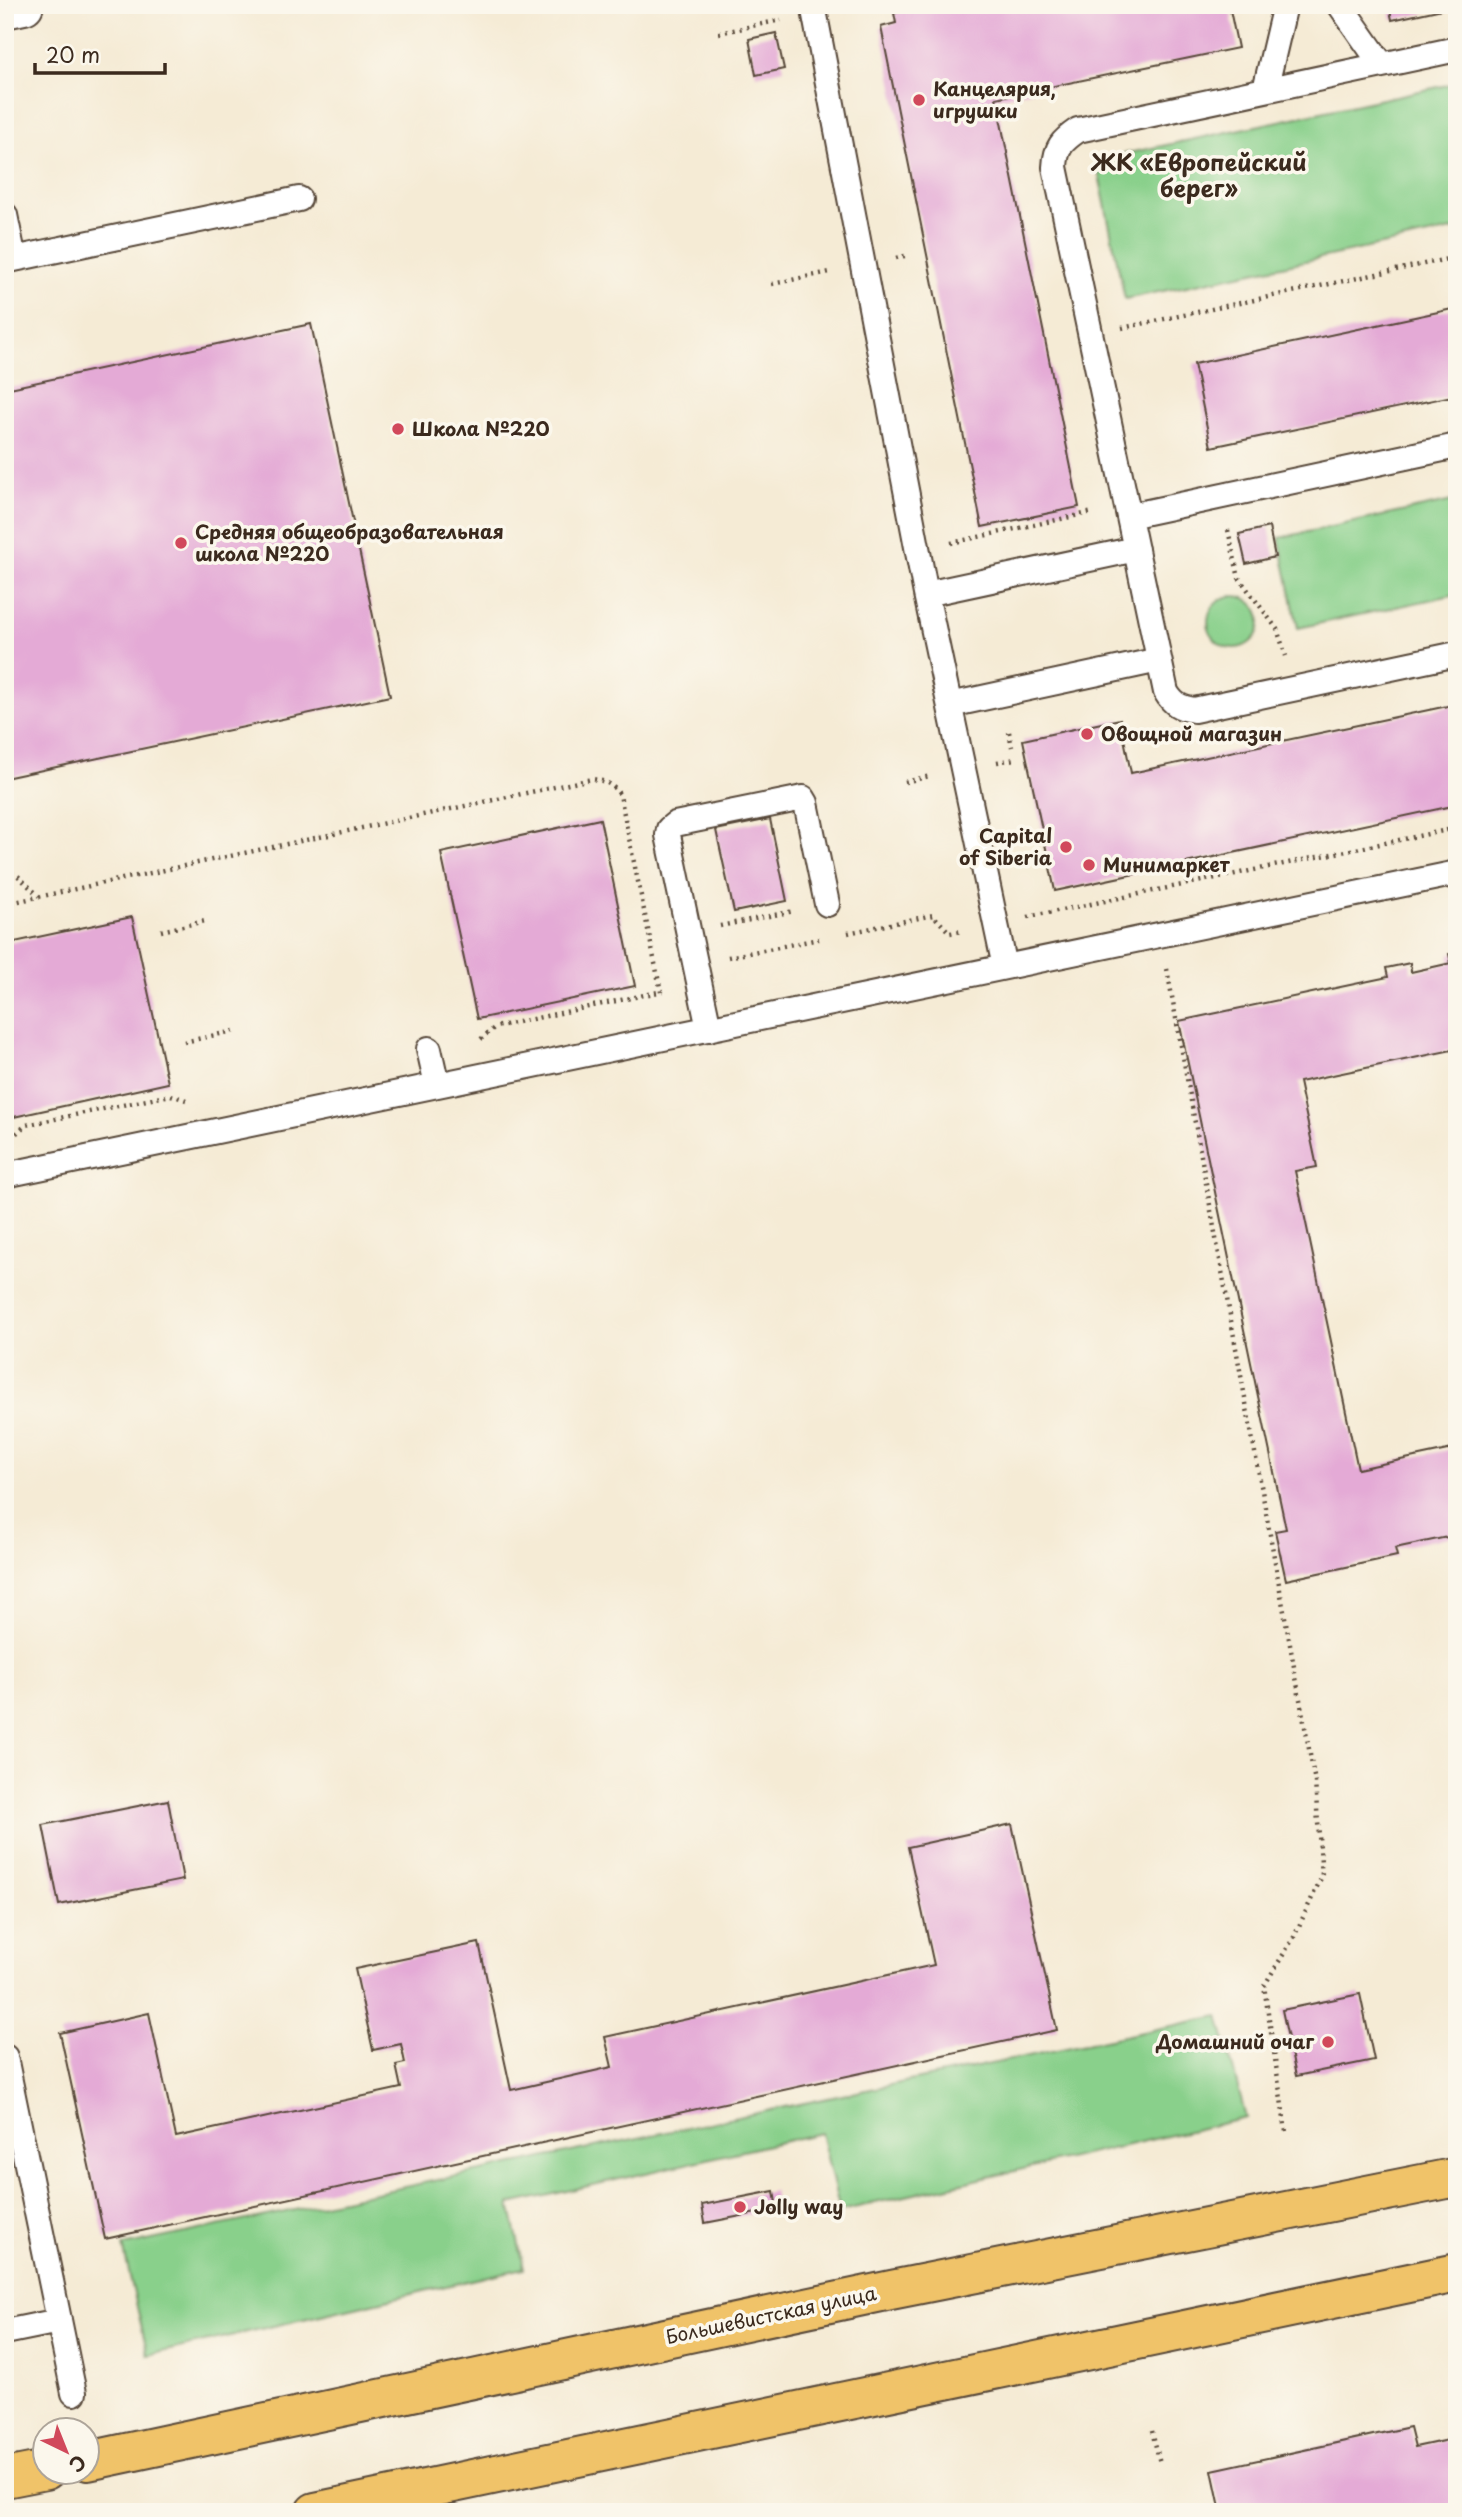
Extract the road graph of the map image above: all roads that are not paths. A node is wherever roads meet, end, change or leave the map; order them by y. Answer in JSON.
{"nodes":[{"id":1,"x":813,"y":5,"type":"edge"},
{"id":2,"x":1285,"y":5,"type":"edge"},
{"id":3,"x":1340,"y":5,"type":"edge"},
{"id":4,"x":1457,"y":49,"type":"edge"},
{"id":5,"x":1382,"y":65,"type":"junction"},
{"id":6,"x":1265,"y":90,"type":"junction"},
{"id":7,"x":299,"y":198,"type":"dead end"},
{"id":8,"x":5,"y":215,"type":"edge"},
{"id":9,"x":10,"y":260,"type":"edge"},
{"id":10,"x":1457,"y":446,"type":"edge"},
{"id":11,"x":1128,"y":511,"type":"junction"},
{"id":12,"x":1136,"y":550,"type":"junction"},
{"id":13,"x":926,"y":594,"type":"junction"},
{"id":14,"x":1457,"y":654,"type":"edge"},
{"id":15,"x":1159,"y":660,"type":"junction"},
{"id":16,"x":950,"y":705,"type":"junction"},
{"id":17,"x":1457,"y":873,"type":"edge"},
{"id":18,"x":827,"y":904,"type":"road end"},
{"id":19,"x":1005,"y":967,"type":"junction"},
{"id":20,"x":709,"y":1029,"type":"junction"},
{"id":21,"x":429,"y":1049,"type":"dead end"},
{"id":22,"x":437,"y":1085,"type":"junction"},
{"id":23,"x":5,"y":1175,"type":"edge"},
{"id":24,"x":5,"y":2056,"type":"edge"},
{"id":25,"x":1457,"y":2177,"type":"edge"},
{"id":26,"x":1457,"y":2273,"type":"edge"},
{"id":27,"x":59,"y":2321,"type":"junction"},
{"id":28,"x":5,"y":2333,"type":"edge"},
{"id":29,"x":74,"y":2393,"type":"dead end"},
{"id":30,"x":102,"y":2458,"type":"edge"},
{"id":31,"x":32,"y":2473,"type":"edge"},
{"id":32,"x":5,"y":2478,"type":"edge"},
{"id":33,"x":315,"y":2512,"type":"edge"}],
"edges":[{"from":1,"to":13,"type":"lane"},
{"from":2,"to":6,"type":"lane"},
{"from":3,"to":5,"type":"lane"},
{"from":4,"to":5,"type":"lane"},
{"from":5,"to":6,"type":"lane"},
{"from":6,"to":11,"type":"lane"},
{"from":7,"to":9,"type":"lane"},
{"from":8,"to":9,"type":"lane"},
{"from":10,"to":11,"type":"lane"},
{"from":11,"to":12,"type":"lane"},
{"from":12,"to":13,"type":"lane"},
{"from":12,"to":15,"type":"lane"},
{"from":13,"to":16,"type":"lane"},
{"from":14,"to":15,"type":"lane"},
{"from":15,"to":16,"type":"lane"},
{"from":16,"to":19,"type":"lane"},
{"from":17,"to":19,"type":"lane"},
{"from":18,"to":20,"type":"lane"},
{"from":19,"to":20,"type":"lane"},
{"from":20,"to":22,"type":"lane"},
{"from":21,"to":22,"type":"lane"},
{"from":22,"to":23,"type":"lane"},
{"from":24,"to":27,"type":"lane"},
{"from":25,"to":30,"type":"highway","name":"Большевистская улица"},
{"from":26,"to":33,"type":"highway"},
{"from":27,"to":28,"type":"lane"},
{"from":27,"to":29,"type":"lane"},
{"from":31,"to":32,"type":"highway"}]}
